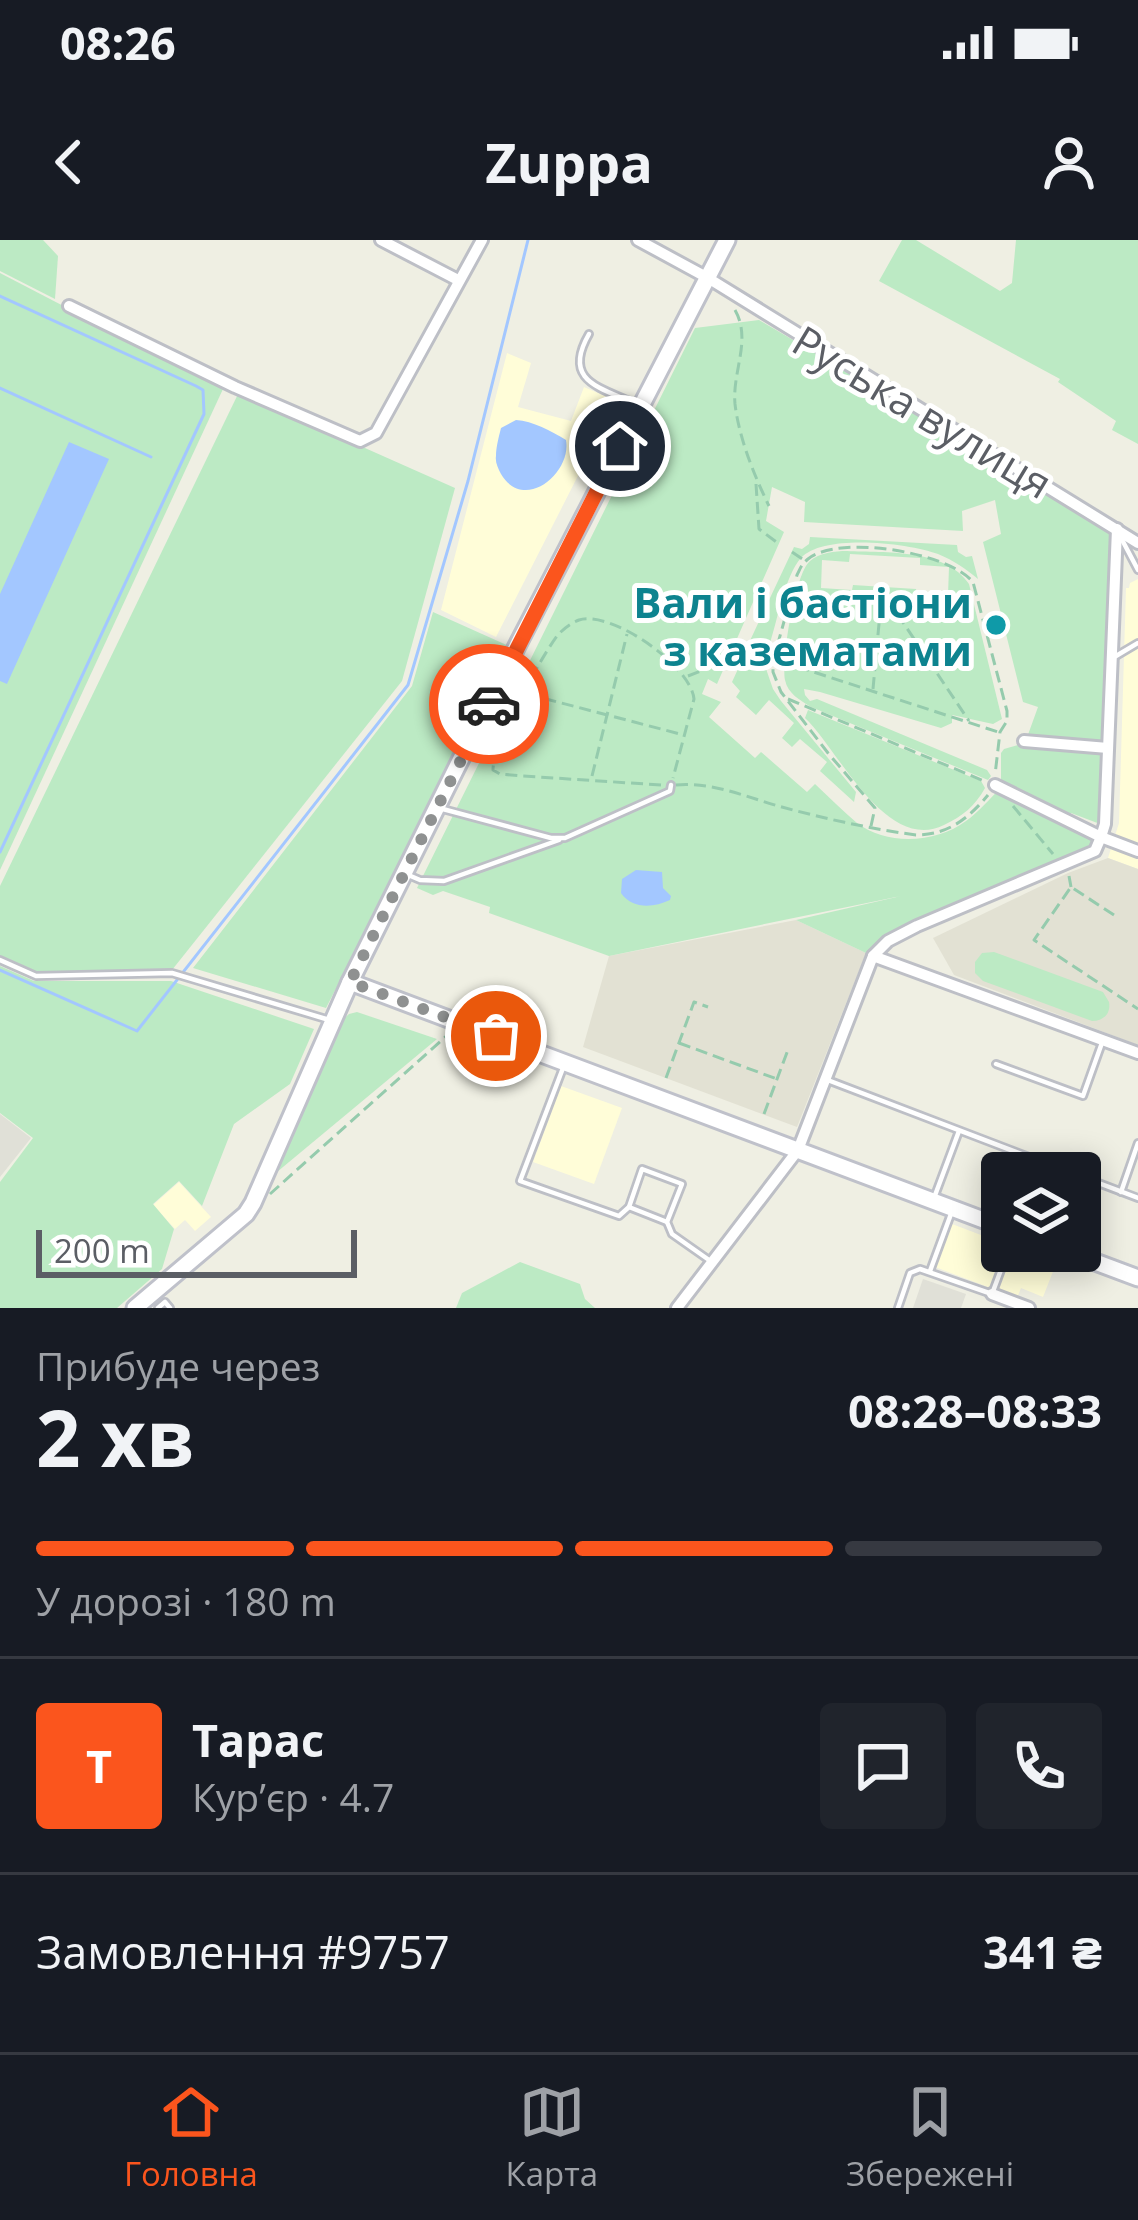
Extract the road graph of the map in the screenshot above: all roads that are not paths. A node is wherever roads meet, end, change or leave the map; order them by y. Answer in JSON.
{"nodes":[{"id":1,"x":382,"y":240,"type":"edge"},
{"id":2,"x":482,"y":240,"type":"edge"},
{"id":3,"x":638,"y":240,"type":"edge"},
{"id":4,"x":727,"y":240,"type":"edge"},
{"id":5,"x":708,"y":278,"type":"junction"},
{"id":6,"x":458,"y":280,"type":"junction"},
{"id":7,"x":69,"y":306,"type":"dead end"},
{"id":8,"x":589,"y":334,"type":"dead end"},
{"id":9,"x":641,"y":406,"type":"junction"},
{"id":10,"x":1117,"y":529,"type":"junction"},
{"id":11,"x":1138,"y":543,"type":"edge"},
{"id":12,"x":1138,"y":570,"type":"edge"},
{"id":13,"x":1138,"y":643,"type":"edge"},
{"id":14,"x":1111,"y":659,"type":"junction"},
{"id":15,"x":1024,"y":742,"type":"dead end"},
{"id":16,"x":1108,"y":748,"type":"junction"},
{"id":17,"x":671,"y":785,"type":"road end"},
{"id":18,"x":995,"y":785,"type":"road end"},
{"id":19,"x":439,"y":808,"type":"junction"},
{"id":20,"x":1101,"y":837,"type":"junction"},
{"id":21,"x":565,"y":838,"type":"junction"},
{"id":22,"x":1138,"y":851,"type":"edge"},
{"id":23,"x":406,"y":874,"type":"junction"},
{"id":24,"x":873,"y":956,"type":"junction"},
{"id":25,"x":0,"y":960,"type":"edge"},
{"id":26,"x":350,"y":982,"type":"junction"},
{"id":27,"x":331,"y":1021,"type":"junction"},
{"id":28,"x":1103,"y":1040,"type":"junction"},
{"id":29,"x":1138,"y":1053,"type":"edge"},
{"id":30,"x":565,"y":1062,"type":"junction"},
{"id":31,"x":996,"y":1064,"type":"dead end"},
{"id":32,"x":825,"y":1079,"type":"junction"},
{"id":33,"x":959,"y":1131,"type":"junction"},
{"id":34,"x":1138,"y":1143,"type":"edge"},
{"id":35,"x":798,"y":1150,"type":"junction"},
{"id":36,"x":1015,"y":1152,"type":"edge"},
{"id":37,"x":1101,"y":1185,"type":"edge"},
{"id":38,"x":1121,"y":1192,"type":"junction"},
{"id":39,"x":1138,"y":1198,"type":"edge"},
{"id":40,"x":933,"y":1201,"type":"junction"},
{"id":41,"x":629,"y":1207,"type":"junction"},
{"id":42,"x":953,"y":1208,"type":"junction"},
{"id":43,"x":981,"y":1219,"type":"edge"},
{"id":44,"x":668,"y":1222,"type":"junction"},
{"id":45,"x":712,"y":1263,"type":"junction"},
{"id":46,"x":1101,"y":1264,"type":"edge"},
{"id":47,"x":930,"y":1271,"type":"junction"},
{"id":48,"x":1000,"y":1272,"type":"edge"},
{"id":49,"x":1138,"y":1278,"type":"edge"},
{"id":50,"x":992,"y":1294,"type":"junction"},
{"id":51,"x":135,"y":1308,"type":"edge"},
{"id":52,"x":158,"y":1308,"type":"edge"},
{"id":53,"x":170,"y":1308,"type":"edge"},
{"id":54,"x":677,"y":1308,"type":"edge"},
{"id":55,"x":898,"y":1308,"type":"edge"},
{"id":56,"x":1029,"y":1308,"type":"edge"}],
"edges":[{"from":1,"to":6,"type":"street"},
{"from":2,"to":6,"type":"street"},
{"from":3,"to":5,"type":"street","name":"Руська вулиця"},
{"from":4,"to":5,"type":"main road"},
{"from":5,"to":9,"type":"main road"},
{"from":5,"to":10,"type":"street","name":"Руська вулиця"},
{"from":6,"to":7,"type":"street"},
{"from":8,"to":9,"type":"lane"},
{"from":9,"to":19,"type":"main road"},
{"from":10,"to":11,"type":"street","name":"Руська вулиця"},
{"from":10,"to":12,"type":"lane"},
{"from":10,"to":14,"type":"street"},
{"from":13,"to":14,"type":"lane"},
{"from":14,"to":16,"type":"street"},
{"from":15,"to":16,"type":"street"},
{"from":16,"to":20,"type":"street"},
{"from":17,"to":21,"type":"lane"},
{"from":18,"to":20,"type":"street"},
{"from":19,"to":21,"type":"lane"},
{"from":19,"to":23,"type":"main road"},
{"from":20,"to":22,"type":"street"},
{"from":20,"to":24,"type":"street"},
{"from":21,"to":23,"type":"lane"},
{"from":23,"to":26,"type":"main road"},
{"from":24,"to":28,"type":"street"},
{"from":24,"to":32,"type":"street"},
{"from":25,"to":27,"type":"lane"},
{"from":26,"to":27,"type":"main road"},
{"from":26,"to":30,"type":"main road"},
{"from":27,"to":51,"type":"main road"},
{"from":28,"to":29,"type":"street"},
{"from":28,"to":31,"type":"lane"},
{"from":30,"to":35,"type":"main road"},
{"from":30,"to":41,"type":"lane"},
{"from":32,"to":33,"type":"lane"},
{"from":32,"to":35,"type":"street"},
{"from":33,"to":36,"type":"lane"},
{"from":33,"to":40,"type":"lane"},
{"from":34,"to":38,"type":"lane"},
{"from":35,"to":40,"type":"main road"},
{"from":35,"to":45,"type":"street"},
{"from":37,"to":38,"type":"lane"},
{"from":38,"to":39,"type":"lane"},
{"from":40,"to":42,"type":"main road"},
{"from":41,"to":44,"type":"lane"},
{"from":41,"to":44,"type":"lane"},
{"from":42,"to":43,"type":"main road"},
{"from":42,"to":47,"type":"lane"},
{"from":44,"to":45,"type":"lane"},
{"from":45,"to":54,"type":"street"},
{"from":46,"to":49,"type":"main road"},
{"from":47,"to":50,"type":"lane"},
{"from":47,"to":55,"type":"lane"},
{"from":48,"to":50,"type":"lane"},
{"from":50,"to":56,"type":"street"},
{"from":52,"to":53,"type":"lane"}]}
